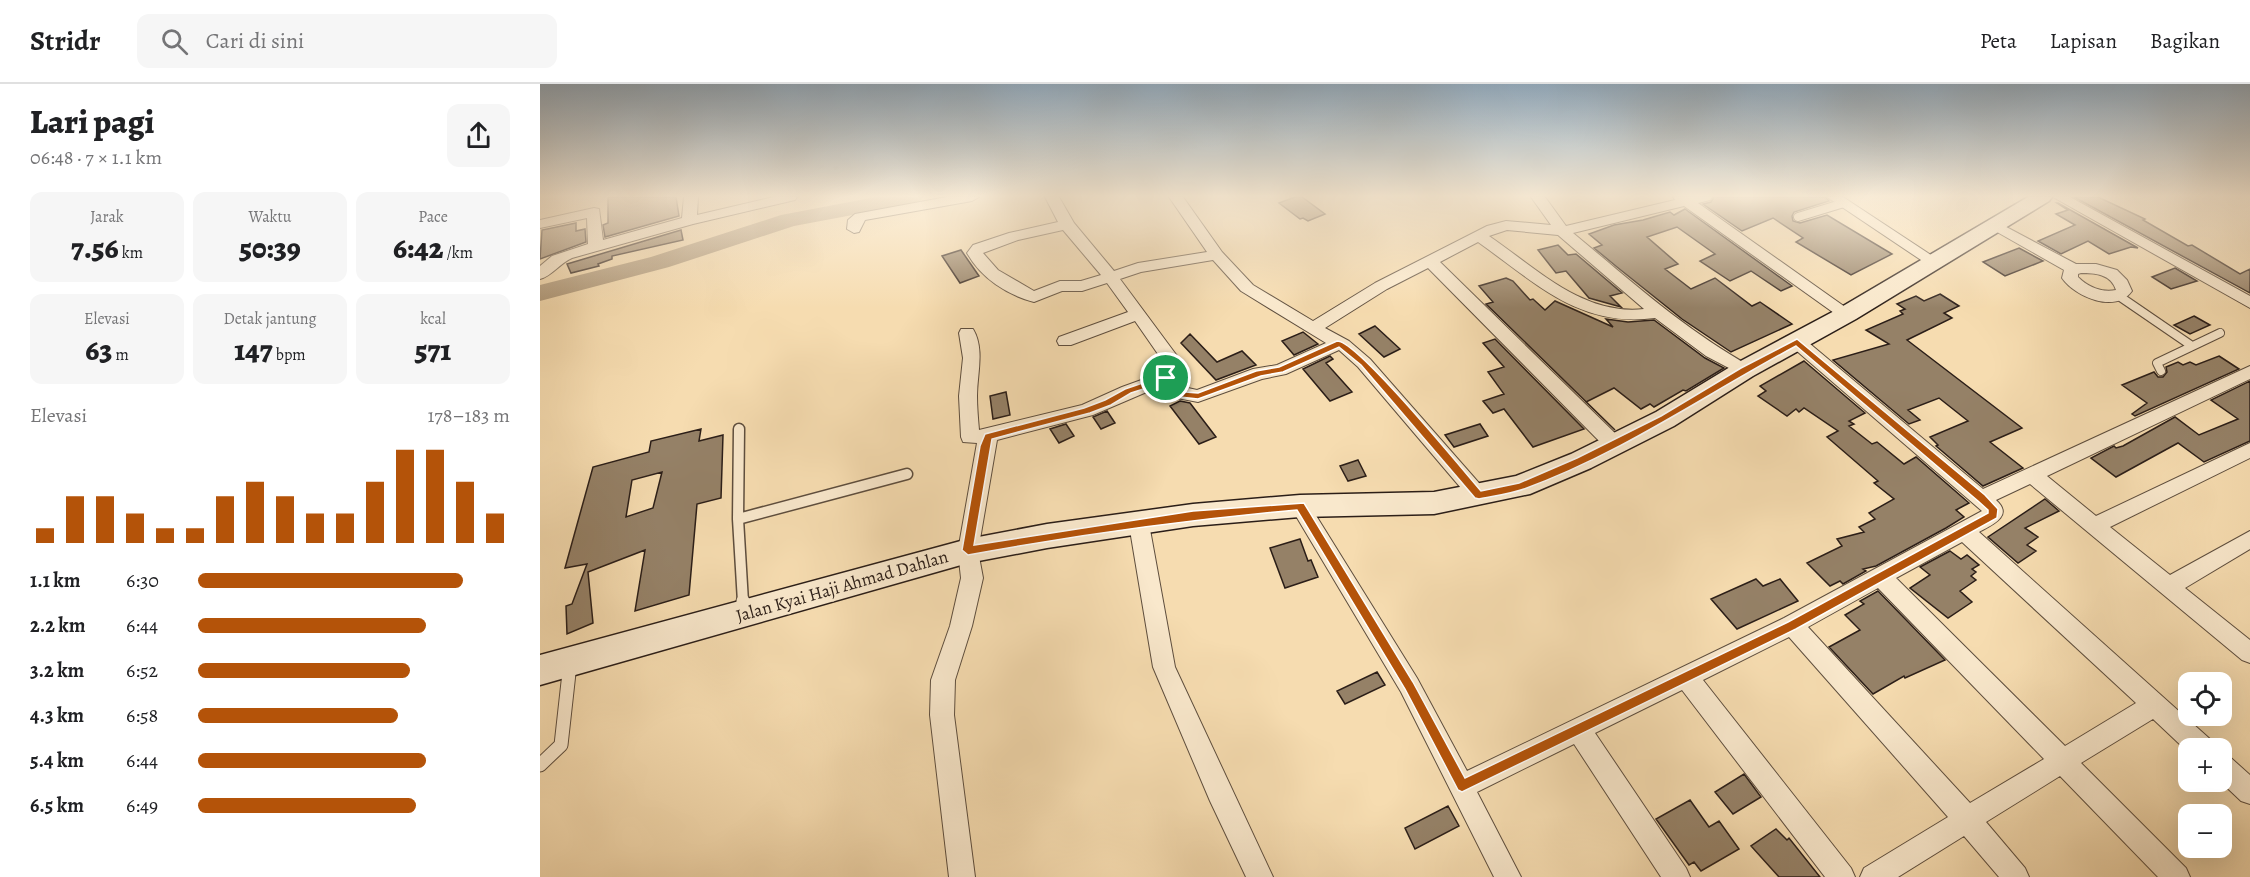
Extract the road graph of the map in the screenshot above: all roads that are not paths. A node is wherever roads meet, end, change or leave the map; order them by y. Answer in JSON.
{"nodes":[{"id":1,"x":595,"y":234,"type":"edge"},
{"id":2,"x":641,"y":234,"type":"edge"},
{"id":3,"x":1028,"y":234,"type":"edge"},
{"id":4,"x":1074,"y":234,"type":"edge"},
{"id":5,"x":1202,"y":234,"type":"edge"},
{"id":6,"x":1484,"y":234,"type":"edge"},
{"id":7,"x":1566,"y":234,"type":"edge"},
{"id":8,"x":1733,"y":234,"type":"edge"},
{"id":9,"x":1891,"y":234,"type":"edge"},
{"id":10,"x":1979,"y":234,"type":"edge"},
{"id":11,"x":2012,"y":234,"type":"edge"},
{"id":12,"x":2126,"y":234,"type":"edge"},
{"id":13,"x":1479,"y":236,"type":"junction"},
{"id":14,"x":596,"y":247,"type":"junction"},
{"id":15,"x":1216,"y":255,"type":"junction"},
{"id":16,"x":1430,"y":261,"type":"junction"},
{"id":17,"x":1932,"y":261,"type":"junction"},
{"id":18,"x":2074,"y":268,"type":"junction"},
{"id":19,"x":540,"y":274,"type":"edge"},
{"id":20,"x":1110,"y":276,"type":"junction"},
{"id":21,"x":2119,"y":296,"type":"junction"},
{"id":22,"x":2250,"y":303,"type":"edge"},
{"id":23,"x":1658,"y":312,"type":"junction"},
{"id":24,"x":1139,"y":314,"type":"junction"},
{"id":25,"x":1847,"y":314,"type":"junction"},
{"id":26,"x":1314,"y":328,"type":"junction"},
{"id":27,"x":967,"y":333,"type":"dead end"},
{"id":28,"x":2220,"y":333,"type":"dead end"},
{"id":29,"x":1065,"y":341,"type":"dead end"},
{"id":30,"x":1797,"y":342,"type":"junction"},
{"id":31,"x":1340,"y":343,"type":"junction"},
{"id":32,"x":2192,"y":346,"type":"junction"},
{"id":33,"x":1744,"y":370,"type":"junction"},
{"id":34,"x":2161,"y":371,"type":"dead end"},
{"id":35,"x":2250,"y":372,"type":"edge"},
{"id":36,"x":1166,"y":378,"type":"junction"},
{"id":37,"x":739,"y":429,"type":"dead end"},
{"id":38,"x":988,"y":436,"type":"junction"},
{"id":39,"x":1614,"y":444,"type":"junction"},
{"id":40,"x":2250,"y":450,"type":"edge"},
{"id":41,"x":907,"y":474,"type":"dead end"},
{"id":42,"x":2031,"y":474,"type":"junction"},
{"id":43,"x":1479,"y":496,"type":"junction"},
{"id":44,"x":1981,"y":498,"type":"junction"},
{"id":45,"x":1300,"y":506,"type":"junction"},
{"id":46,"x":738,"y":519,"type":"junction"},
{"id":47,"x":1139,"y":524,"type":"junction"},
{"id":48,"x":2096,"y":525,"type":"junction"},
{"id":49,"x":1965,"y":532,"type":"junction"},
{"id":50,"x":2250,"y":539,"type":"edge"},
{"id":51,"x":968,"y":550,"type":"junction"},
{"id":52,"x":1882,"y":578,"type":"junction"},
{"id":53,"x":2168,"y":587,"type":"junction"},
{"id":54,"x":744,"y":615,"type":"junction"},
{"id":55,"x":1792,"y":625,"type":"junction"},
{"id":56,"x":2249,"y":651,"type":"edge"},
{"id":57,"x":570,"y":660,"type":"junction"},
{"id":58,"x":540,"y":670,"type":"edge"},
{"id":59,"x":1687,"y":678,"type":"junction"},
{"id":60,"x":2154,"y":705,"type":"junction"},
{"id":61,"x":1579,"y":730,"type":"junction"},
{"id":62,"x":2191,"y":738,"type":"edge"},
{"id":63,"x":2063,"y":762,"type":"junction"},
{"id":64,"x":540,"y":765,"type":"edge"},
{"id":65,"x":2232,"y":775,"type":"edge"},
{"id":66,"x":1462,"y":786,"type":"junction"},
{"id":67,"x":2250,"y":792,"type":"edge"},
{"id":68,"x":1968,"y":820,"type":"junction"},
{"id":69,"x":963,"y":877,"type":"edge"},
{"id":70,"x":1260,"y":877,"type":"edge"},
{"id":71,"x":1508,"y":877,"type":"edge"},
{"id":72,"x":1677,"y":877,"type":"edge"},
{"id":73,"x":1842,"y":877,"type":"edge"},
{"id":74,"x":1873,"y":877,"type":"edge"},
{"id":75,"x":2016,"y":877,"type":"edge"},
{"id":76,"x":2177,"y":877,"type":"edge"}],
"edges":[{"from":1,"to":14,"type":"street"},
{"from":2,"to":14,"type":"street"},
{"from":3,"to":20,"type":"street"},
{"from":4,"to":20,"type":"street"},
{"from":5,"to":15,"type":"street"},
{"from":6,"to":13,"type":"street"},
{"from":7,"to":23,"type":"street"},
{"from":8,"to":25,"type":"street"},
{"from":9,"to":17,"type":"street"},
{"from":10,"to":17,"type":"street","name":"Jalan Kyai Haji Ahmad Dahlan"},
{"from":11,"to":18,"type":"street"},
{"from":12,"to":22,"type":"street"},
{"from":13,"to":16,"type":"street"},
{"from":13,"to":23,"type":"street"},
{"from":14,"to":19,"type":"street"},
{"from":15,"to":20,"type":"street"},
{"from":15,"to":26,"type":"street"},
{"from":16,"to":26,"type":"street"},
{"from":16,"to":39,"type":"street"},
{"from":17,"to":25,"type":"street","name":"Jalan Kyai Haji Ahmad Dahlan"},
{"from":18,"to":21,"type":"street"},
{"from":18,"to":21,"type":"street"},
{"from":20,"to":24,"type":"street"},
{"from":21,"to":32,"type":"lane"},
{"from":23,"to":33,"type":"street"},
{"from":24,"to":29,"type":"street"},
{"from":24,"to":36,"type":"street"},
{"from":25,"to":30,"type":"street","name":"Jalan Kyai Haji Ahmad Dahlan"},
{"from":26,"to":31,"type":"street"},
{"from":27,"to":38,"type":"street"},
{"from":28,"to":32,"type":"lane"},
{"from":30,"to":33,"type":"street","name":"Jalan Kyai Haji Ahmad Dahlan"},
{"from":30,"to":44,"type":"street"},
{"from":31,"to":36,"type":"street"},
{"from":31,"to":43,"type":"street"},
{"from":32,"to":34,"type":"lane"},
{"from":33,"to":39,"type":"street","name":"Jalan Kyai Haji Ahmad Dahlan"},
{"from":35,"to":42,"type":"street"},
{"from":36,"to":38,"type":"street"},
{"from":37,"to":46,"type":"lane"},
{"from":38,"to":51,"type":"street"},
{"from":39,"to":43,"type":"street","name":"Jalan Kyai Haji Ahmad Dahlan"},
{"from":40,"to":48,"type":"street"},
{"from":41,"to":46,"type":"lane"},
{"from":42,"to":44,"type":"street"},
{"from":42,"to":48,"type":"street"},
{"from":43,"to":45,"type":"street","name":"Jalan Kyai Haji Ahmad Dahlan"},
{"from":44,"to":49,"type":"street"},
{"from":45,"to":47,"type":"street","name":"Jalan Kyai Haji Ahmad Dahlan"},
{"from":45,"to":66,"type":"street"},
{"from":46,"to":54,"type":"lane"},
{"from":47,"to":51,"type":"street","name":"Jalan Kyai Haji Ahmad Dahlan"},
{"from":47,"to":70,"type":"street"},
{"from":48,"to":53,"type":"street"},
{"from":49,"to":52,"type":"street"},
{"from":49,"to":60,"type":"street"},
{"from":50,"to":53,"type":"street"},
{"from":51,"to":54,"type":"street","name":"Jalan Kyai Haji Ahmad Dahlan"},
{"from":51,"to":69,"type":"street"},
{"from":52,"to":55,"type":"street"},
{"from":52,"to":63,"type":"street"},
{"from":53,"to":56,"type":"street"},
{"from":54,"to":57,"type":"street","name":"Jalan Kyai Haji Ahmad Dahlan"},
{"from":55,"to":59,"type":"street"},
{"from":55,"to":68,"type":"street"},
{"from":57,"to":58,"type":"street","name":"Jalan Kyai Haji Ahmad Dahlan"},
{"from":57,"to":64,"type":"lane"},
{"from":59,"to":61,"type":"street"},
{"from":59,"to":73,"type":"street"},
{"from":60,"to":62,"type":"street"},
{"from":60,"to":63,"type":"street"},
{"from":61,"to":66,"type":"street"},
{"from":61,"to":72,"type":"street"},
{"from":63,"to":68,"type":"street"},
{"from":63,"to":76,"type":"street"},
{"from":65,"to":67,"type":"street"},
{"from":66,"to":71,"type":"street"},
{"from":68,"to":74,"type":"street"},
{"from":68,"to":75,"type":"street"}]}
